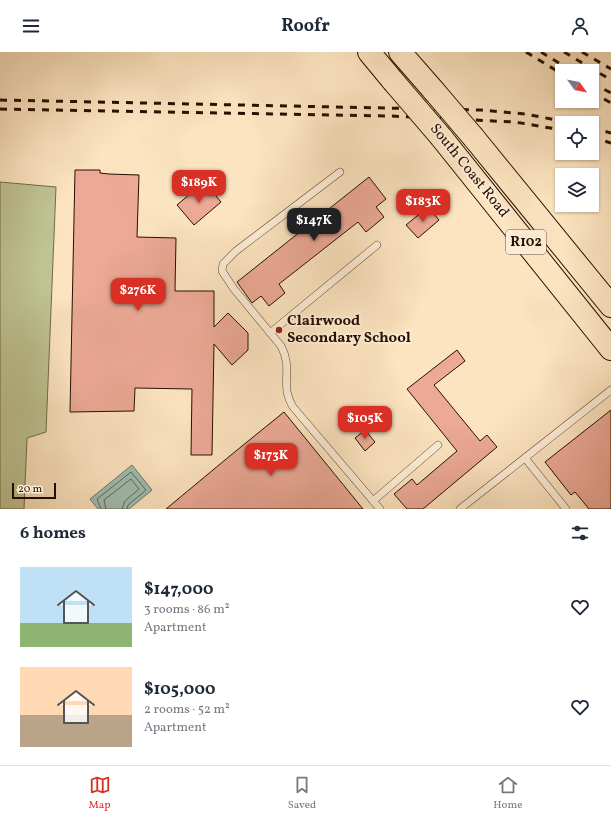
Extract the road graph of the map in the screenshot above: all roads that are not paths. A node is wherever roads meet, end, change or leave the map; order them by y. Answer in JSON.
{"nodes":[{"id":1,"x":369,"y":52,"type":"edge"},
{"id":2,"x":400,"y":52,"type":"edge"},
{"id":3,"x":340,"y":172,"type":"dead end"},
{"id":4,"x":377,"y":245,"type":"dead end"},
{"id":5,"x":611,"y":306,"type":"edge"},
{"id":6,"x":270,"y":333,"type":"junction"},
{"id":7,"x":611,"y":349,"type":"edge"},
{"id":8,"x":611,"y":390,"type":"edge"},
{"id":9,"x":438,"y":445,"type":"dead end"},
{"id":10,"x":525,"y":458,"type":"junction"},
{"id":11,"x":373,"y":501,"type":"junction"},
{"id":12,"x":380,"y":509,"type":"edge"},
{"id":13,"x":460,"y":509,"type":"edge"},
{"id":14,"x":566,"y":509,"type":"edge"}],
"edges":[{"from":1,"to":7,"type":"highway","name":"South Coast Road","number":"R102","bridge":true},
{"from":2,"to":5,"type":"highway","name":"South Coast Road","number":"R102","bridge":true},
{"from":3,"to":6,"type":"lane"},
{"from":4,"to":6,"type":"lane"},
{"from":6,"to":11,"type":"lane"},
{"from":8,"to":10,"type":"lane"},
{"from":9,"to":11,"type":"lane"},
{"from":10,"to":13,"type":"lane"},
{"from":10,"to":14,"type":"lane"},
{"from":11,"to":12,"type":"lane"}]}
